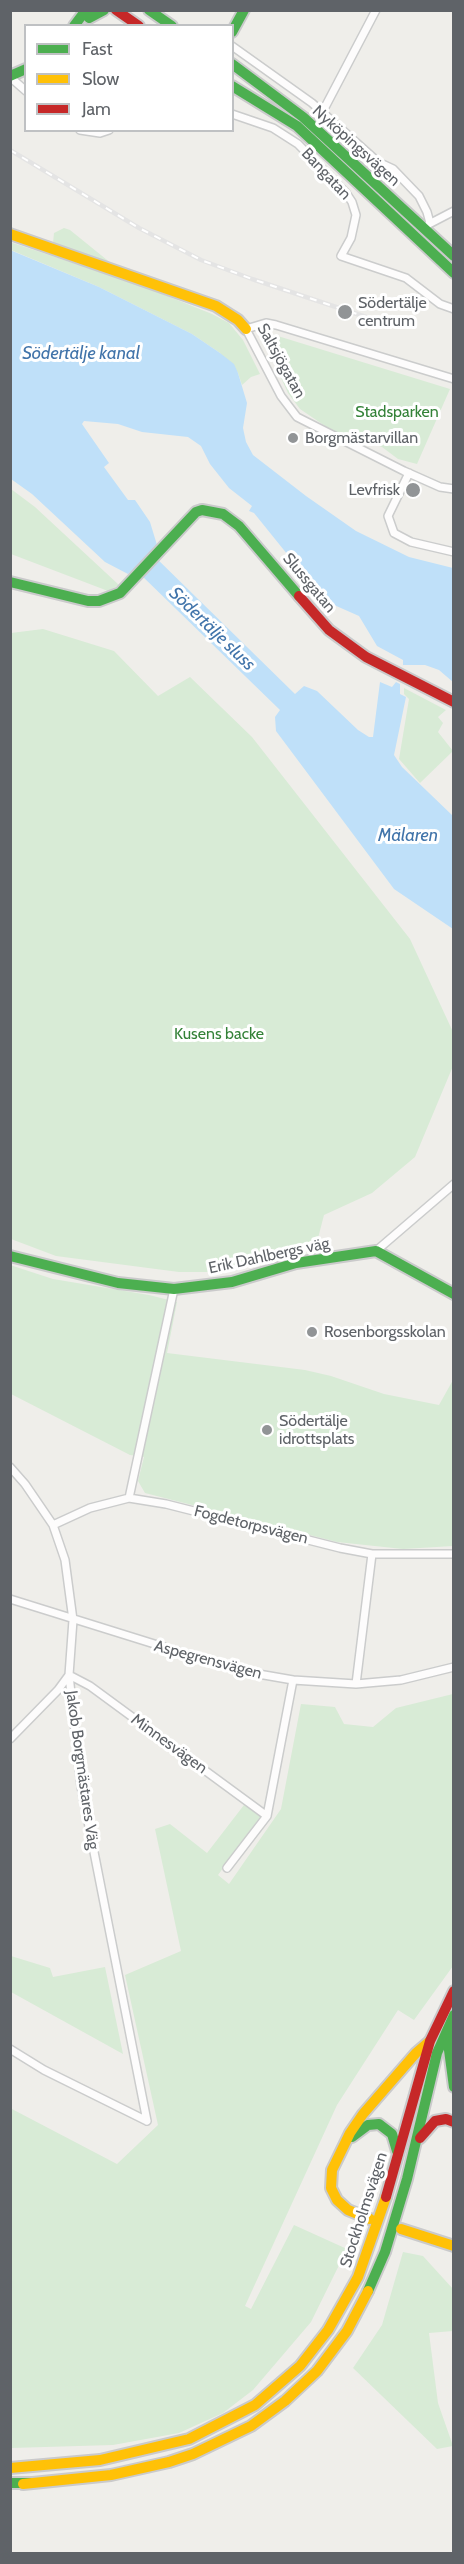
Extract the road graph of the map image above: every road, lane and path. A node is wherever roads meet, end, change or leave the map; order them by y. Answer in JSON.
{"nodes":[{"id":1,"x":104,"y":10,"type":"edge"},
{"id":2,"x":116,"y":10,"type":"edge"},
{"id":3,"x":149,"y":10,"type":"edge"},
{"id":4,"x":244,"y":10,"type":"edge"},
{"id":5,"x":376,"y":10,"type":"edge"},
{"id":6,"x":88,"y":16,"type":"edge"},
{"id":7,"x":136,"y":24,"type":"edge"},
{"id":8,"x":169,"y":24,"type":"edge"},
{"id":9,"x":234,"y":28,"type":"edge"},
{"id":10,"x":234,"y":47,"type":"edge"},
{"id":11,"x":234,"y":65,"type":"edge"},
{"id":12,"x":24,"y":70,"type":"edge"},
{"id":13,"x":13,"y":79,"type":"edge"},
{"id":14,"x":234,"y":87,"type":"edge"},
{"id":15,"x":323,"y":111,"type":"junction"},
{"id":16,"x":234,"y":115,"type":"edge"},
{"id":17,"x":85,"y":132,"type":"edge"},
{"id":18,"x":105,"y":132,"type":"edge"},
{"id":19,"x":453,"y":211,"type":"edge"},
{"id":20,"x":427,"y":226,"type":"junction"},
{"id":21,"x":10,"y":234,"type":"edge"},
{"id":22,"x":411,"y":235,"type":"junction"},
{"id":23,"x":453,"y":256,"type":"edge"},
{"id":24,"x":453,"y":273,"type":"edge"},
{"id":25,"x":453,"y":309,"type":"edge"},
{"id":26,"x":246,"y":329,"type":"junction"},
{"id":27,"x":453,"y":379,"type":"edge"},
{"id":28,"x":409,"y":473,"type":"junction"},
{"id":29,"x":453,"y":489,"type":"edge"},
{"id":30,"x":453,"y":552,"type":"edge"},
{"id":31,"x":10,"y":582,"type":"edge"},
{"id":32,"x":453,"y":702,"type":"edge"},
{"id":33,"x":453,"y":1185,"type":"edge"},
{"id":34,"x":376,"y":1251,"type":"junction"},
{"id":35,"x":10,"y":1256,"type":"edge"},
{"id":36,"x":174,"y":1289,"type":"junction"},
{"id":37,"x":453,"y":1294,"type":"edge"},
{"id":38,"x":10,"y":1467,"type":"edge"},
{"id":39,"x":129,"y":1498,"type":"junction"},
{"id":40,"x":53,"y":1525,"type":"junction"},
{"id":41,"x":372,"y":1554,"type":"junction"},
{"id":42,"x":453,"y":1554,"type":"edge"},
{"id":43,"x":10,"y":1599,"type":"edge"},
{"id":44,"x":73,"y":1620,"type":"junction"},
{"id":45,"x":453,"y":1667,"type":"edge"},
{"id":46,"x":69,"y":1675,"type":"junction"},
{"id":47,"x":293,"y":1680,"type":"junction"},
{"id":48,"x":356,"y":1684,"type":"junction"},
{"id":49,"x":10,"y":1739,"type":"edge"},
{"id":50,"x":267,"y":1816,"type":"junction"},
{"id":51,"x":227,"y":1868,"type":"dead end"},
{"id":52,"x":453,"y":1991,"type":"edge"},
{"id":53,"x":453,"y":2015,"type":"edge"},
{"id":54,"x":430,"y":2041,"type":"junction"},
{"id":55,"x":10,"y":2049,"type":"edge"},
{"id":56,"x":453,"y":2087,"type":"edge"},
{"id":57,"x":453,"y":2122,"type":"edge"},
{"id":58,"x":415,"y":2146,"type":"junction"},
{"id":59,"x":342,"y":2148,"type":"junction"},
{"id":60,"x":397,"y":2156,"type":"junction"},
{"id":61,"x":369,"y":2219,"type":"dead end"},
{"id":62,"x":401,"y":2229,"type":"dead end"},
{"id":63,"x":453,"y":2246,"type":"edge"},
{"id":64,"x":10,"y":2468,"type":"edge"},
{"id":65,"x":10,"y":2484,"type":"edge"}],
"edges":[{"from":1,"to":6,"type":"main road"},
{"from":2,"to":7,"type":"main road"},
{"from":3,"to":8,"type":"main road"},
{"from":4,"to":9,"type":"main road"},
{"from":5,"to":15,"type":"street"},
{"from":10,"to":15,"type":"street","name":"Nyköpingsvägen"},
{"from":11,"to":20,"type":"main road","name":"Nyköpingsvägen"},
{"from":12,"to":13,"type":"main road"},
{"from":14,"to":22,"type":"main road","name":"Nyköpingsvägen"},
{"from":15,"to":20,"type":"street","name":"Nyköpingsvägen"},
{"from":16,"to":25,"type":"street","name":"Bangatan"},
{"from":17,"to":18,"type":"street"},
{"from":19,"to":20,"type":"street"},
{"from":20,"to":22,"type":"street"},
{"from":20,"to":23,"type":"main road","name":"Nyköpingsvägen"},
{"from":21,"to":26,"type":"main road","name":"Saltsjögatan"},
{"from":22,"to":24,"type":"main road","name":"Nyköpingsvägen"},
{"from":26,"to":27,"type":"street"},
{"from":26,"to":28,"type":"street","name":"Saltsjögatan"},
{"from":28,"to":29,"type":"street","name":"Saltsjögatan"},
{"from":28,"to":30,"type":"street"},
{"from":31,"to":32,"type":"main road","name":"Slussgatan"},
{"from":33,"to":34,"type":"street"},
{"from":34,"to":36,"type":"main road","name":"Erik Dahlbergs väg"},
{"from":34,"to":37,"type":"main road"},
{"from":35,"to":36,"type":"main road","name":"Erik Dahlbergs väg"},
{"from":36,"to":39,"type":"street"},
{"from":38,"to":40,"type":"street","name":"Jakob Borgmästares Väg"},
{"from":39,"to":40,"type":"street","name":"Fogdetorpsvägen"},
{"from":39,"to":41,"type":"street","name":"Fogdetorpsvägen"},
{"from":40,"to":44,"type":"street","name":"Jakob Borgmästares Väg"},
{"from":41,"to":42,"type":"street","name":"Fogdetorpsvägen"},
{"from":41,"to":48,"type":"street"},
{"from":43,"to":44,"type":"street","name":"Aspegrensvägen"},
{"from":44,"to":46,"type":"street","name":"Jakob Borgmästares Väg"},
{"from":44,"to":47,"type":"street","name":"Aspegrensvägen"},
{"from":45,"to":48,"type":"street","name":"Aspegrensvägen"},
{"from":46,"to":49,"type":"street"},
{"from":46,"to":50,"type":"street","name":"Minnesvägen"},
{"from":46,"to":55,"type":"street","name":"Jakob Borgmästares Väg"},
{"from":47,"to":48,"type":"street","name":"Aspegrensvägen"},
{"from":47,"to":50,"type":"street"},
{"from":50,"to":51,"type":"street"},
{"from":52,"to":54,"type":"main road","name":"Stockholmsvägen"},
{"from":53,"to":56,"type":"main road"},
{"from":53,"to":58,"type":"main road","name":"Stockholmsvägen"},
{"from":54,"to":59,"type":"main road"},
{"from":54,"to":60,"type":"main road","name":"Stockholmsvägen"},
{"from":57,"to":58,"type":"main road"},
{"from":58,"to":65,"type":"main road","name":"Stockholmsvägen"},
{"from":59,"to":60,"type":"main road"},
{"from":59,"to":61,"type":"main road"},
{"from":60,"to":64,"type":"main road","name":"Stockholmsvägen"},
{"from":62,"to":63,"type":"main road"}]}
